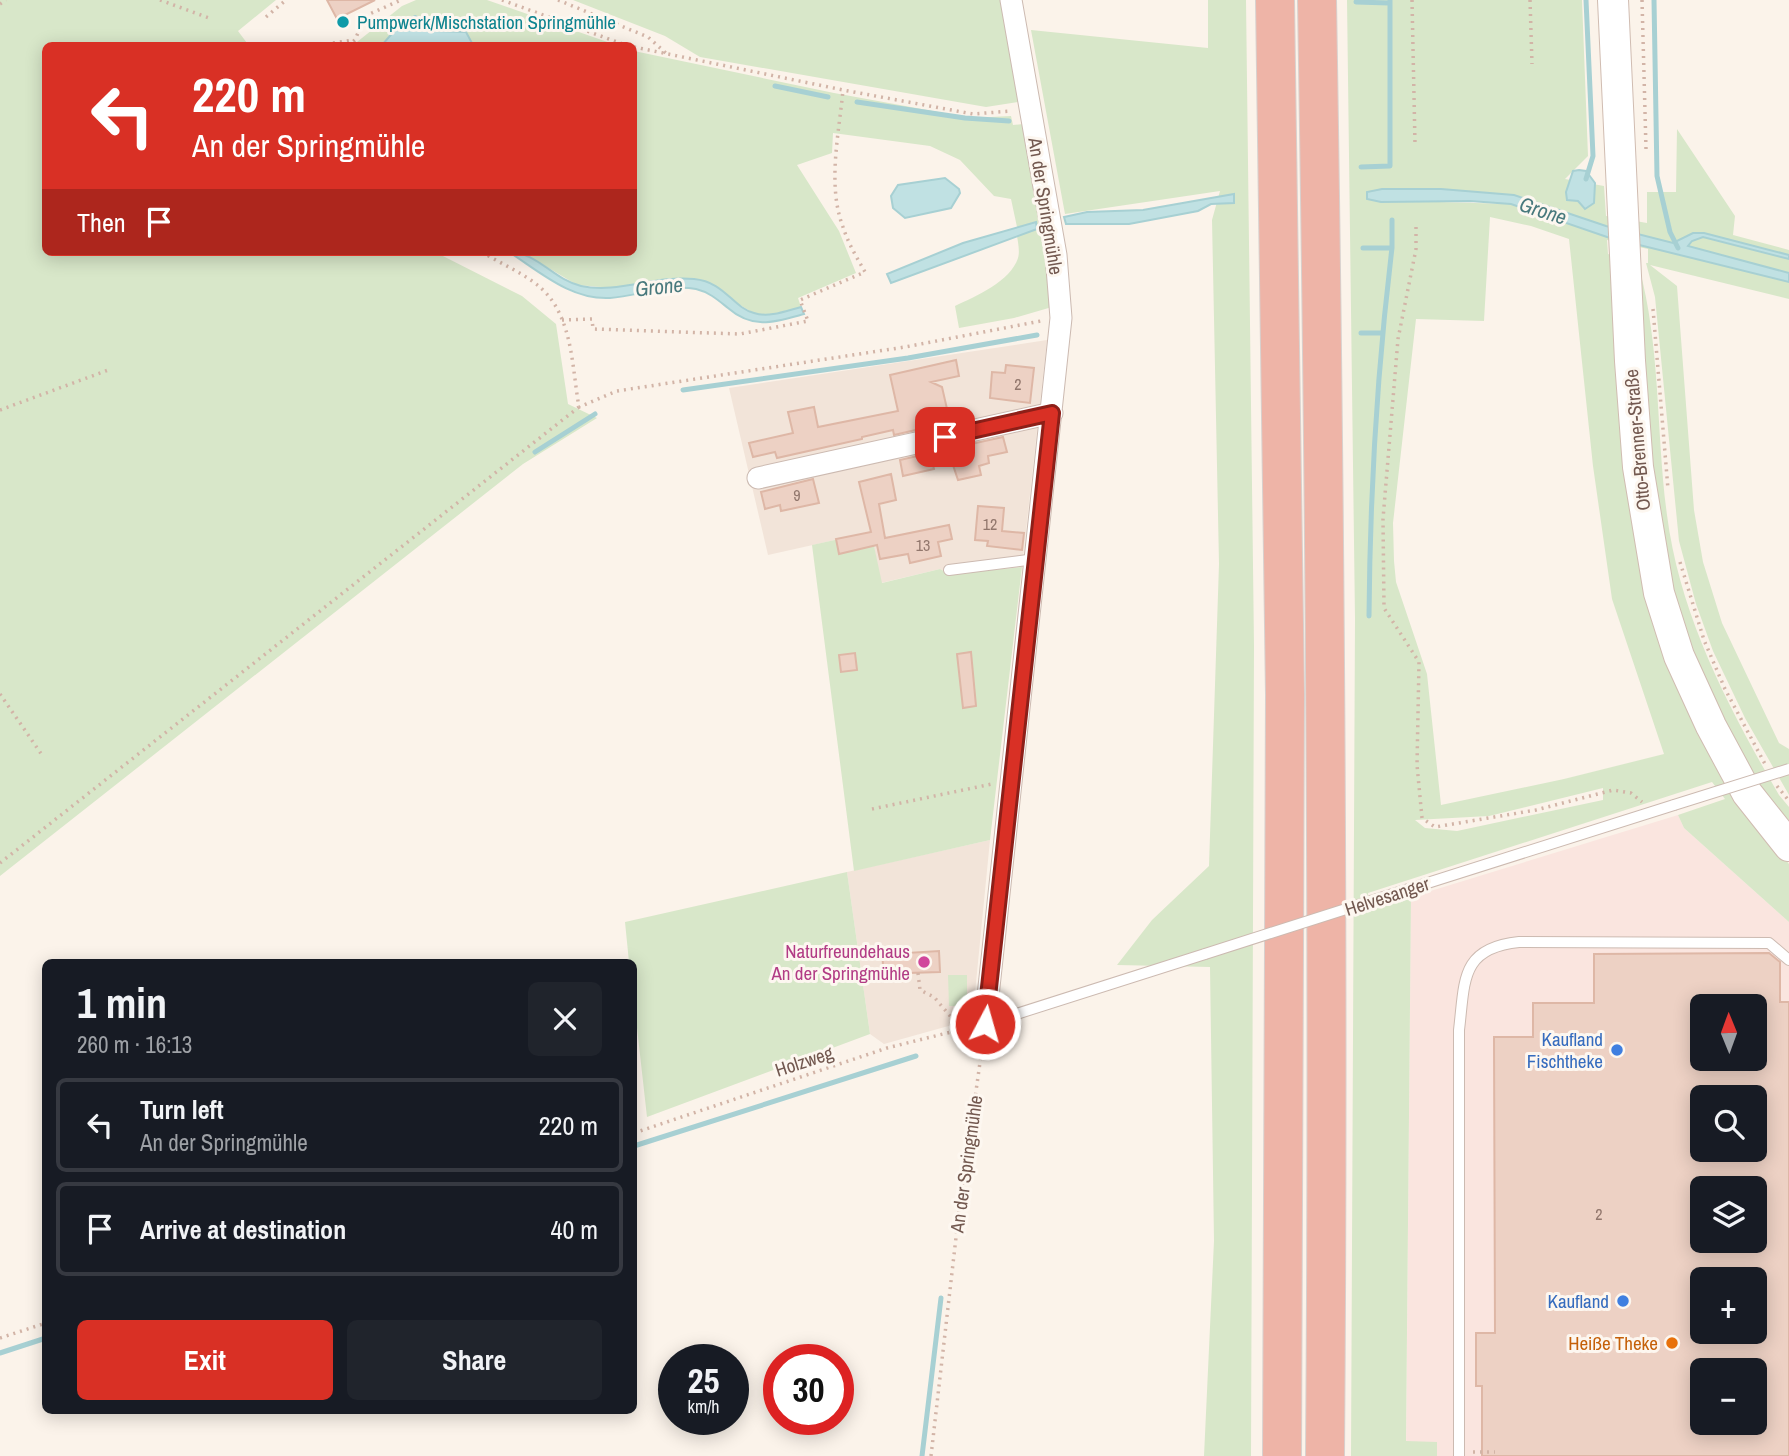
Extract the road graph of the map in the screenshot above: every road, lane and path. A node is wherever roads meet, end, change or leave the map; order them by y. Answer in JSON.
{"nodes":[{"id":1,"x":6,"y":0,"type":"edge"},
{"id":2,"x":160,"y":0,"type":"edge"},
{"id":3,"x":286,"y":0,"type":"edge"},
{"id":4,"x":401,"y":0,"type":"edge"},
{"id":5,"x":502,"y":0,"type":"edge"},
{"id":6,"x":558,"y":0,"type":"edge"},
{"id":7,"x":1011,"y":0,"type":"edge"},
{"id":8,"x":1275,"y":0,"type":"edge"},
{"id":9,"x":1317,"y":0,"type":"edge"},
{"id":10,"x":1412,"y":0,"type":"edge"},
{"id":11,"x":1530,"y":0,"type":"edge"},
{"id":12,"x":1613,"y":0,"type":"edge"},
{"id":13,"x":0,"y":5,"type":"edge"},
{"id":14,"x":266,"y":17,"type":"dead end"},
{"id":15,"x":209,"y":18,"type":"dead end"},
{"id":16,"x":355,"y":40,"type":"junction"},
{"id":17,"x":340,"y":42,"type":"edge"},
{"id":18,"x":353,"y":42,"type":"edge"},
{"id":19,"x":617,"y":42,"type":"edge"},
{"id":20,"x":637,"y":48,"type":"edge"},
{"id":21,"x":670,"y":56,"type":"junction"},
{"id":22,"x":1532,"y":64,"type":"dead end"},
{"id":23,"x":844,"y":90,"type":"junction"},
{"id":24,"x":1030,"y":106,"type":"junction"},
{"id":25,"x":1415,"y":144,"type":"dead end"},
{"id":26,"x":1416,"y":227,"type":"dead end"},
{"id":27,"x":489,"y":256,"type":"edge"},
{"id":28,"x":1653,"y":307,"type":"dead end"},
{"id":29,"x":1060,"y":318,"type":"junction"},
{"id":30,"x":562,"y":320,"type":"junction"},
{"id":31,"x":111,"y":369,"type":"dead end"},
{"id":32,"x":579,"y":407,"type":"junction"},
{"id":33,"x":0,"y":410,"type":"edge"},
{"id":34,"x":1052,"y":413,"type":"junction"},
{"id":35,"x":758,"y":478,"type":"dead end"},
{"id":36,"x":1668,"y":496,"type":"dead end"},
{"id":37,"x":1035,"y":559,"type":"junction"},
{"id":38,"x":1679,"y":560,"type":"dead end"},
{"id":39,"x":949,"y":570,"type":"dead end"},
{"id":40,"x":0,"y":694,"type":"edge"},
{"id":41,"x":42,"y":755,"type":"dead end"},
{"id":42,"x":1789,"y":769,"type":"edge"},
{"id":43,"x":1770,"y":773,"type":"dead end"},
{"id":44,"x":1011,"y":780,"type":"junction"},
{"id":45,"x":1777,"y":785,"type":"dead end"},
{"id":46,"x":1789,"y":801,"type":"edge"},
{"id":47,"x":872,"y":810,"type":"dead end"},
{"id":48,"x":1655,"y":812,"type":"junction"},
{"id":49,"x":1789,"y":846,"type":"edge"},
{"id":50,"x":0,"y":863,"type":"edge"},
{"id":51,"x":1789,"y":960,"type":"edge"},
{"id":52,"x":918,"y":973,"type":"dead end"},
{"id":53,"x":985,"y":1024,"type":"junction"},
{"id":54,"x":962,"y":1030,"type":"junction"},
{"id":55,"x":637,"y":1132,"type":"edge"},
{"id":56,"x":42,"y":1324,"type":"edge"},
{"id":57,"x":0,"y":1338,"type":"edge"},
{"id":58,"x":1495,"y":1452,"type":"dead end"},
{"id":59,"x":1459,"y":1454,"type":"edge"},
{"id":60,"x":932,"y":1456,"type":"edge"},
{"id":61,"x":1282,"y":1456,"type":"edge"},
{"id":62,"x":1325,"y":1456,"type":"edge"}],
"edges":[{"from":1,"to":13,"type":"path"},
{"from":2,"to":15,"type":"path"},
{"from":3,"to":14,"type":"path"},
{"from":4,"to":16,"type":"path"},
{"from":5,"to":19,"type":"path"},
{"from":6,"to":21,"type":"path"},
{"from":7,"to":24,"type":"street","name":"An der Springmühle"},
{"from":8,"to":61,"type":"highway"},
{"from":9,"to":62,"type":"highway"},
{"from":10,"to":25,"type":"path"},
{"from":11,"to":22,"type":"path"},
{"from":12,"to":49,"type":"main road","name":"Otto-Brenner-Straße"},
{"from":16,"to":17,"type":"path"},
{"from":16,"to":18,"type":"path"},
{"from":20,"to":21,"type":"path"},
{"from":21,"to":23,"type":"path"},
{"from":23,"to":24,"type":"path"},
{"from":23,"to":30,"type":"path"},
{"from":24,"to":29,"type":"street","name":"An der Springmühle"},
{"from":26,"to":48,"type":"path"},
{"from":27,"to":30,"type":"path"},
{"from":28,"to":36,"type":"path"},
{"from":29,"to":32,"type":"path"},
{"from":29,"to":34,"type":"street","name":"An der Springmühle"},
{"from":30,"to":32,"type":"path"},
{"from":31,"to":33,"type":"path"},
{"from":32,"to":50,"type":"path"},
{"from":34,"to":35,"type":"street"},
{"from":34,"to":37,"type":"street","name":"An der Springmühle"},
{"from":37,"to":39,"type":"lane"},
{"from":37,"to":44,"type":"street","name":"An der Springmühle"},
{"from":38,"to":43,"type":"path"},
{"from":40,"to":41,"type":"path"},
{"from":42,"to":48,"type":"lane","name":"Helvesanger","bridge":true},
{"from":44,"to":47,"type":"path"},
{"from":44,"to":53,"type":"street","name":"An der Springmühle"},
{"from":45,"to":46,"type":"path"},
{"from":48,"to":53,"type":"lane","name":"Helvesanger","bridge":true},
{"from":51,"to":59,"type":"lane"},
{"from":52,"to":54,"type":"path"},
{"from":53,"to":54,"type":"path","name":"Holzweg"},
{"from":53,"to":60,"type":"path","name":"An der Springmühle"},
{"from":54,"to":55,"type":"path","name":"Holzweg"},
{"from":56,"to":57,"type":"path"},
{"from":58,"to":59,"type":"path"}]}
